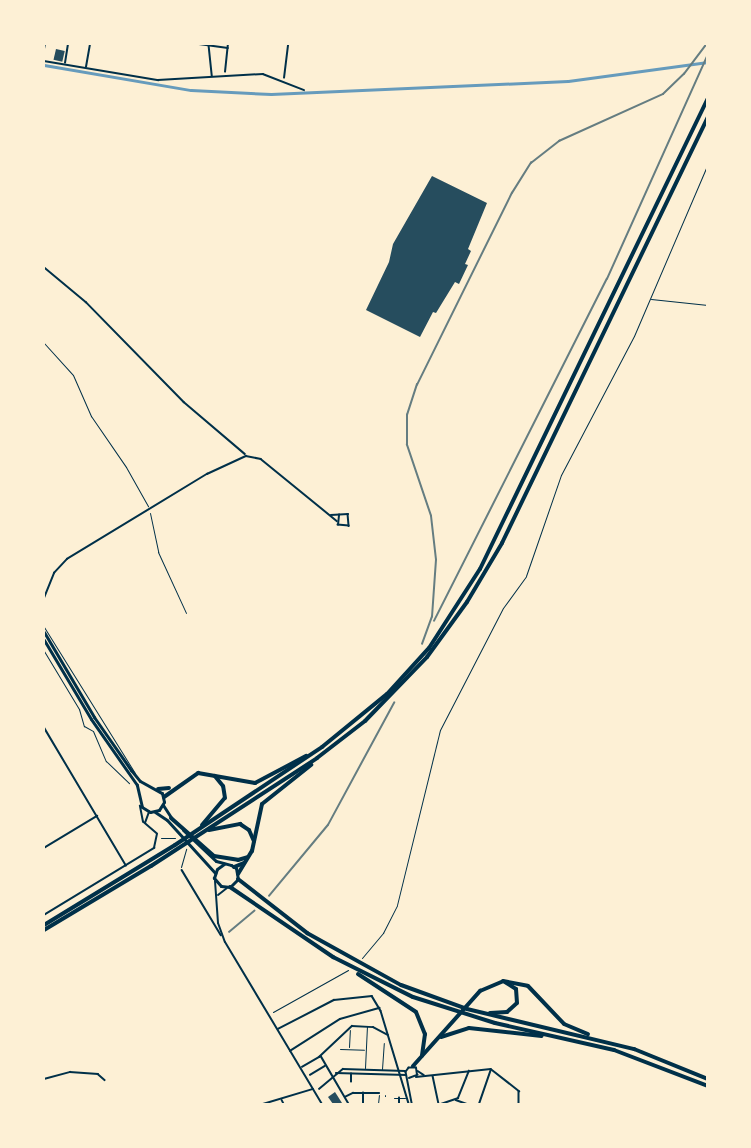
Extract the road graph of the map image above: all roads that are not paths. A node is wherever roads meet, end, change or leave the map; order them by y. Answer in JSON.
{"nodes":[{"id":1,"x":45,"y":44,"type":"edge"},
{"id":2,"x":68,"y":44,"type":"edge"},
{"id":3,"x":90,"y":44,"type":"edge"},
{"id":4,"x":199,"y":44,"type":"edge"},
{"id":5,"x":228,"y":44,"type":"edge"},
{"id":6,"x":288,"y":44,"type":"edge"},
{"id":7,"x":209,"y":45,"type":"junction"},
{"id":8,"x":228,"y":48,"type":"junction"},
{"id":9,"x":44,"y":49,"type":"edge"},
{"id":10,"x":44,"y":61,"type":"edge"},
{"id":11,"x":65,"y":64,"type":"junction"},
{"id":12,"x":86,"y":68,"type":"junction"},
{"id":13,"x":225,"y":74,"type":"junction"},
{"id":14,"x":212,"y":77,"type":"junction"},
{"id":15,"x":284,"y":79,"type":"junction"},
{"id":16,"x":304,"y":90,"type":"dead end"},
{"id":17,"x":708,"y":98,"type":"edge"},
{"id":18,"x":708,"y":117,"type":"edge"},
{"id":19,"x":44,"y":267,"type":"edge"},
{"id":20,"x":246,"y":456,"type":"junction"},
{"id":21,"x":331,"y":515,"type":"junction"},
{"id":22,"x":339,"y":515,"type":"junction"},
{"id":23,"x":337,"y":521,"type":"junction"},
{"id":24,"x":44,"y":598,"type":"edge"},
{"id":25,"x":44,"y":627,"type":"edge"},
{"id":26,"x":44,"y":632,"type":"edge"},
{"id":27,"x":44,"y":640,"type":"edge"},
{"id":28,"x":44,"y":727,"type":"edge"},
{"id":29,"x":48,"y":735,"type":"junction"},
{"id":30,"x":44,"y":737,"type":"edge"},
{"id":31,"x":322,"y":747,"type":"junction"},
{"id":32,"x":317,"y":758,"type":"junction"},
{"id":33,"x":209,"y":773,"type":"junction"},
{"id":34,"x":135,"y":775,"type":"junction"},
{"id":35,"x":151,"y":787,"type":"junction"},
{"id":36,"x":173,"y":787,"type":"junction"},
{"id":37,"x":158,"y":789,"type":"junction"},
{"id":38,"x":141,"y":795,"type":"junction"},
{"id":39,"x":164,"y":797,"type":"junction"},
{"id":40,"x":140,"y":804,"type":"junction"},
{"id":41,"x":163,"y":805,"type":"junction"},
{"id":42,"x":151,"y":812,"type":"junction"},
{"id":43,"x":97,"y":816,"type":"junction"},
{"id":44,"x":171,"y":818,"type":"junction"},
{"id":45,"x":145,"y":824,"type":"junction"},
{"id":46,"x":199,"y":832,"type":"junction"},
{"id":47,"x":254,"y":842,"type":"junction"},
{"id":48,"x":176,"y":847,"type":"junction"},
{"id":49,"x":44,"y":848,"type":"edge"},
{"id":50,"x":249,"y":856,"type":"junction"},
{"id":51,"x":244,"y":862,"type":"junction"},
{"id":52,"x":224,"y":864,"type":"junction"},
{"id":53,"x":126,"y":865,"type":"junction"},
{"id":54,"x":234,"y":867,"type":"junction"},
{"id":55,"x":182,"y":870,"type":"dead end"},
{"id":56,"x":214,"y":873,"type":"junction"},
{"id":57,"x":238,"y":877,"type":"junction"},
{"id":58,"x":215,"y":881,"type":"junction"},
{"id":59,"x":228,"y":888,"type":"junction"},
{"id":60,"x":217,"y":897,"type":"junction"},
{"id":61,"x":216,"y":913,"type":"junction"},
{"id":62,"x":44,"y":915,"type":"edge"},
{"id":63,"x":209,"y":915,"type":"junction"},
{"id":64,"x":44,"y":925,"type":"edge"},
{"id":65,"x":44,"y":930,"type":"edge"},
{"id":66,"x":222,"y":935,"type":"junction"},
{"id":67,"x":333,"y":957,"type":"junction"},
{"id":68,"x":498,"y":982,"type":"junction"},
{"id":69,"x":418,"y":992,"type":"junction"},
{"id":70,"x":380,"y":1008,"type":"junction"},
{"id":71,"x":367,"y":1026,"type":"junction"},
{"id":72,"x":350,"y":1028,"type":"junction"},
{"id":73,"x":277,"y":1029,"type":"junction"},
{"id":74,"x":388,"y":1036,"type":"junction"},
{"id":75,"x":438,"y":1039,"type":"junction"},
{"id":76,"x":384,"y":1043,"type":"dead end"},
{"id":77,"x":340,"y":1049,"type":"dead end"},
{"id":78,"x":349,"y":1049,"type":"junction"},
{"id":79,"x":634,"y":1049,"type":"junction"},
{"id":80,"x":366,"y":1050,"type":"junction"},
{"id":81,"x":290,"y":1051,"type":"junction"},
{"id":82,"x":320,"y":1056,"type":"junction"},
{"id":83,"x":637,"y":1057,"type":"junction"},
{"id":84,"x":419,"y":1060,"type":"junction"},
{"id":85,"x":326,"y":1065,"type":"junction"},
{"id":86,"x":300,"y":1068,"type":"junction"},
{"id":87,"x":416,"y":1069,"type":"junction"},
{"id":88,"x":491,"y":1069,"type":"junction"},
{"id":89,"x":365,"y":1070,"type":"junction"},
{"id":90,"x":469,"y":1070,"type":"junction"},
{"id":91,"x":382,"y":1071,"type":"junction"},
{"id":92,"x":406,"y":1071,"type":"junction"},
{"id":93,"x":351,"y":1072,"type":"junction"},
{"id":94,"x":398,"y":1072,"type":"junction"},
{"id":95,"x":332,"y":1074,"type":"junction"},
{"id":96,"x":310,"y":1075,"type":"dead end"},
{"id":97,"x":399,"y":1075,"type":"junction"},
{"id":98,"x":425,"y":1075,"type":"junction"},
{"id":99,"x":433,"y":1075,"type":"junction"},
{"id":100,"x":408,"y":1076,"type":"junction"},
{"id":101,"x":415,"y":1077,"type":"junction"},
{"id":102,"x":708,"y":1078,"type":"edge"},
{"id":103,"x":44,"y":1079,"type":"edge"},
{"id":104,"x":105,"y":1080,"type":"dead end"},
{"id":105,"x":351,"y":1082,"type":"dead end"},
{"id":106,"x":411,"y":1084,"type":"junction"},
{"id":107,"x":708,"y":1086,"type":"edge"},
{"id":108,"x":313,"y":1089,"type":"junction"},
{"id":109,"x":319,"y":1089,"type":"dead end"},
{"id":110,"x":363,"y":1093,"type":"junction"},
{"id":111,"x":379,"y":1093,"type":"joint"},
{"id":112,"x":345,"y":1097,"type":"junction"},
{"id":113,"x":407,"y":1097,"type":"junction"},
{"id":114,"x":394,"y":1098,"type":"dead end"},
{"id":115,"x":399,"y":1098,"type":"junction"},
{"id":116,"x":281,"y":1099,"type":"junction"},
{"id":117,"x":455,"y":1099,"type":"junction"},
{"id":118,"x":263,"y":1104,"type":"edge"},
{"id":119,"x":284,"y":1104,"type":"edge"},
{"id":120,"x":322,"y":1104,"type":"edge"},
{"id":121,"x":349,"y":1104,"type":"edge"},
{"id":122,"x":363,"y":1104,"type":"edge"},
{"id":123,"x":378,"y":1104,"type":"edge"},
{"id":124,"x":399,"y":1104,"type":"edge"},
{"id":125,"x":411,"y":1104,"type":"edge"},
{"id":126,"x":440,"y":1104,"type":"edge"},
{"id":127,"x":468,"y":1104,"type":"edge"},
{"id":128,"x":479,"y":1104,"type":"edge"},
{"id":129,"x":519,"y":1104,"type":"edge"}],
"edges":[{"from":1,"to":9,"type":"street"},
{"from":2,"to":11,"type":"street"},
{"from":3,"to":12,"type":"street"},
{"from":4,"to":7,"type":"street"},
{"from":5,"to":8,"type":"street"},
{"from":6,"to":15,"type":"street"},
{"from":7,"to":8,"type":"street"},
{"from":7,"to":14,"type":"street"},
{"from":8,"to":13,"type":"street"},
{"from":10,"to":11,"type":"street"},
{"from":11,"to":12,"type":"street"},
{"from":12,"to":14,"type":"street"},
{"from":13,"to":14,"type":"street"},
{"from":13,"to":15,"type":"street"},
{"from":15,"to":16,"type":"street"},
{"from":17,"to":31,"type":"highway"},
{"from":18,"to":32,"type":"highway"},
{"from":19,"to":20,"type":"street"},
{"from":20,"to":21,"type":"street"},
{"from":20,"to":24,"type":"street"},
{"from":21,"to":22,"type":"street"},
{"from":21,"to":23,"type":"street"},
{"from":22,"to":23,"type":"street"},
{"from":22,"to":23,"type":"street"},
{"from":25,"to":34,"type":"street"},
{"from":26,"to":34,"type":"highway"},
{"from":27,"to":38,"type":"highway"},
{"from":28,"to":29,"type":"street"},
{"from":29,"to":30,"type":"street"},
{"from":29,"to":43,"type":"street"},
{"from":31,"to":33,"type":"highway"},
{"from":31,"to":46,"type":"highway"},
{"from":32,"to":46,"type":"highway"},
{"from":32,"to":47,"type":"highway"},
{"from":33,"to":36,"type":"highway"},
{"from":33,"to":46,"type":"highway"},
{"from":34,"to":35,"type":"highway"},
{"from":35,"to":37,"type":"highway"},
{"from":35,"to":38,"type":"highway"},
{"from":36,"to":37,"type":"highway"},
{"from":36,"to":39,"type":"highway"},
{"from":37,"to":39,"type":"highway"},
{"from":38,"to":40,"type":"highway"},
{"from":39,"to":41,"type":"highway"},
{"from":40,"to":42,"type":"highway"},
{"from":40,"to":45,"type":"street"},
{"from":41,"to":42,"type":"highway"},
{"from":41,"to":44,"type":"highway"},
{"from":42,"to":45,"type":"street"},
{"from":42,"to":56,"type":"highway"},
{"from":43,"to":49,"type":"street"},
{"from":43,"to":53,"type":"street"},
{"from":44,"to":50,"type":"highway"},
{"from":44,"to":52,"type":"highway"},
{"from":45,"to":53,"type":"street"},
{"from":46,"to":47,"type":"highway"},
{"from":46,"to":48,"type":"highway"},
{"from":47,"to":50,"type":"highway"},
{"from":48,"to":64,"type":"highway"},
{"from":48,"to":65,"type":"highway"},
{"from":50,"to":51,"type":"highway"},
{"from":51,"to":54,"type":"highway"},
{"from":51,"to":57,"type":"highway"},
{"from":52,"to":54,"type":"highway"},
{"from":52,"to":56,"type":"highway"},
{"from":53,"to":62,"type":"street"},
{"from":54,"to":57,"type":"highway"},
{"from":55,"to":63,"type":"street"},
{"from":56,"to":58,"type":"highway"},
{"from":57,"to":59,"type":"highway"},
{"from":57,"to":69,"type":"highway"},
{"from":58,"to":59,"type":"highway"},
{"from":58,"to":60,"type":"main road"},
{"from":59,"to":60,"type":"main road"},
{"from":59,"to":67,"type":"highway"},
{"from":60,"to":61,"type":"main road"},
{"from":61,"to":63,"type":"street"},
{"from":61,"to":66,"type":"main road"},
{"from":63,"to":66,"type":"street"},
{"from":66,"to":73,"type":"main road"},
{"from":67,"to":83,"type":"highway"},
{"from":67,"to":84,"type":"highway"},
{"from":68,"to":69,"type":"highway"},
{"from":68,"to":75,"type":"highway"},
{"from":68,"to":79,"type":"highway"},
{"from":69,"to":79,"type":"highway"},
{"from":70,"to":73,"type":"street"},
{"from":70,"to":74,"type":"street"},
{"from":70,"to":81,"type":"street"},
{"from":71,"to":72,"type":"street"},
{"from":71,"to":74,"type":"street"},
{"from":71,"to":80,"type":"street"},
{"from":72,"to":78,"type":"street"},
{"from":72,"to":82,"type":"street"},
{"from":73,"to":81,"type":"main road"},
{"from":74,"to":94,"type":"street"},
{"from":75,"to":83,"type":"highway"},
{"from":75,"to":84,"type":"highway"},
{"from":76,"to":91,"type":"street"},
{"from":77,"to":78,"type":"street"},
{"from":78,"to":80,"type":"street"},
{"from":79,"to":102,"type":"highway"},
{"from":80,"to":89,"type":"street"},
{"from":81,"to":86,"type":"main road"},
{"from":82,"to":85,"type":"street"},
{"from":82,"to":86,"type":"street"},
{"from":83,"to":107,"type":"highway"},
{"from":84,"to":87,"type":"highway"},
{"from":85,"to":95,"type":"street"},
{"from":85,"to":96,"type":"street"},
{"from":86,"to":108,"type":"main road"},
{"from":87,"to":92,"type":"street"},
{"from":87,"to":98,"type":"street"},
{"from":87,"to":101,"type":"street"},
{"from":88,"to":90,"type":"street"},
{"from":88,"to":128,"type":"street"},
{"from":88,"to":129,"type":"street"},
{"from":89,"to":91,"type":"street"},
{"from":89,"to":95,"type":"street"},
{"from":90,"to":99,"type":"street"},
{"from":90,"to":117,"type":"street"},
{"from":91,"to":94,"type":"street"},
{"from":92,"to":94,"type":"street"},
{"from":92,"to":100,"type":"street"},
{"from":93,"to":95,"type":"street"},
{"from":93,"to":97,"type":"street"},
{"from":93,"to":105,"type":"street"},
{"from":94,"to":97,"type":"street"},
{"from":95,"to":109,"type":"street"},
{"from":95,"to":112,"type":"street"},
{"from":97,"to":100,"type":"street"},
{"from":97,"to":113,"type":"street"},
{"from":98,"to":99,"type":"street"},
{"from":98,"to":101,"type":"street"},
{"from":99,"to":126,"type":"street"},
{"from":100,"to":101,"type":"street"},
{"from":100,"to":106,"type":"street"},
{"from":101,"to":106,"type":"street"},
{"from":103,"to":104,"type":"street"},
{"from":106,"to":125,"type":"street"},
{"from":108,"to":116,"type":"street"},
{"from":108,"to":120,"type":"main road"},
{"from":110,"to":111,"type":"street"},
{"from":110,"to":112,"type":"street"},
{"from":110,"to":122,"type":"street"},
{"from":111,"to":123,"type":"street"},
{"from":112,"to":121,"type":"street"},
{"from":113,"to":115,"type":"street"},
{"from":113,"to":125,"type":"street"},
{"from":114,"to":115,"type":"street"},
{"from":115,"to":124,"type":"street"},
{"from":116,"to":118,"type":"street"},
{"from":116,"to":119,"type":"street"},
{"from":117,"to":126,"type":"street"},
{"from":117,"to":127,"type":"street"}]}
